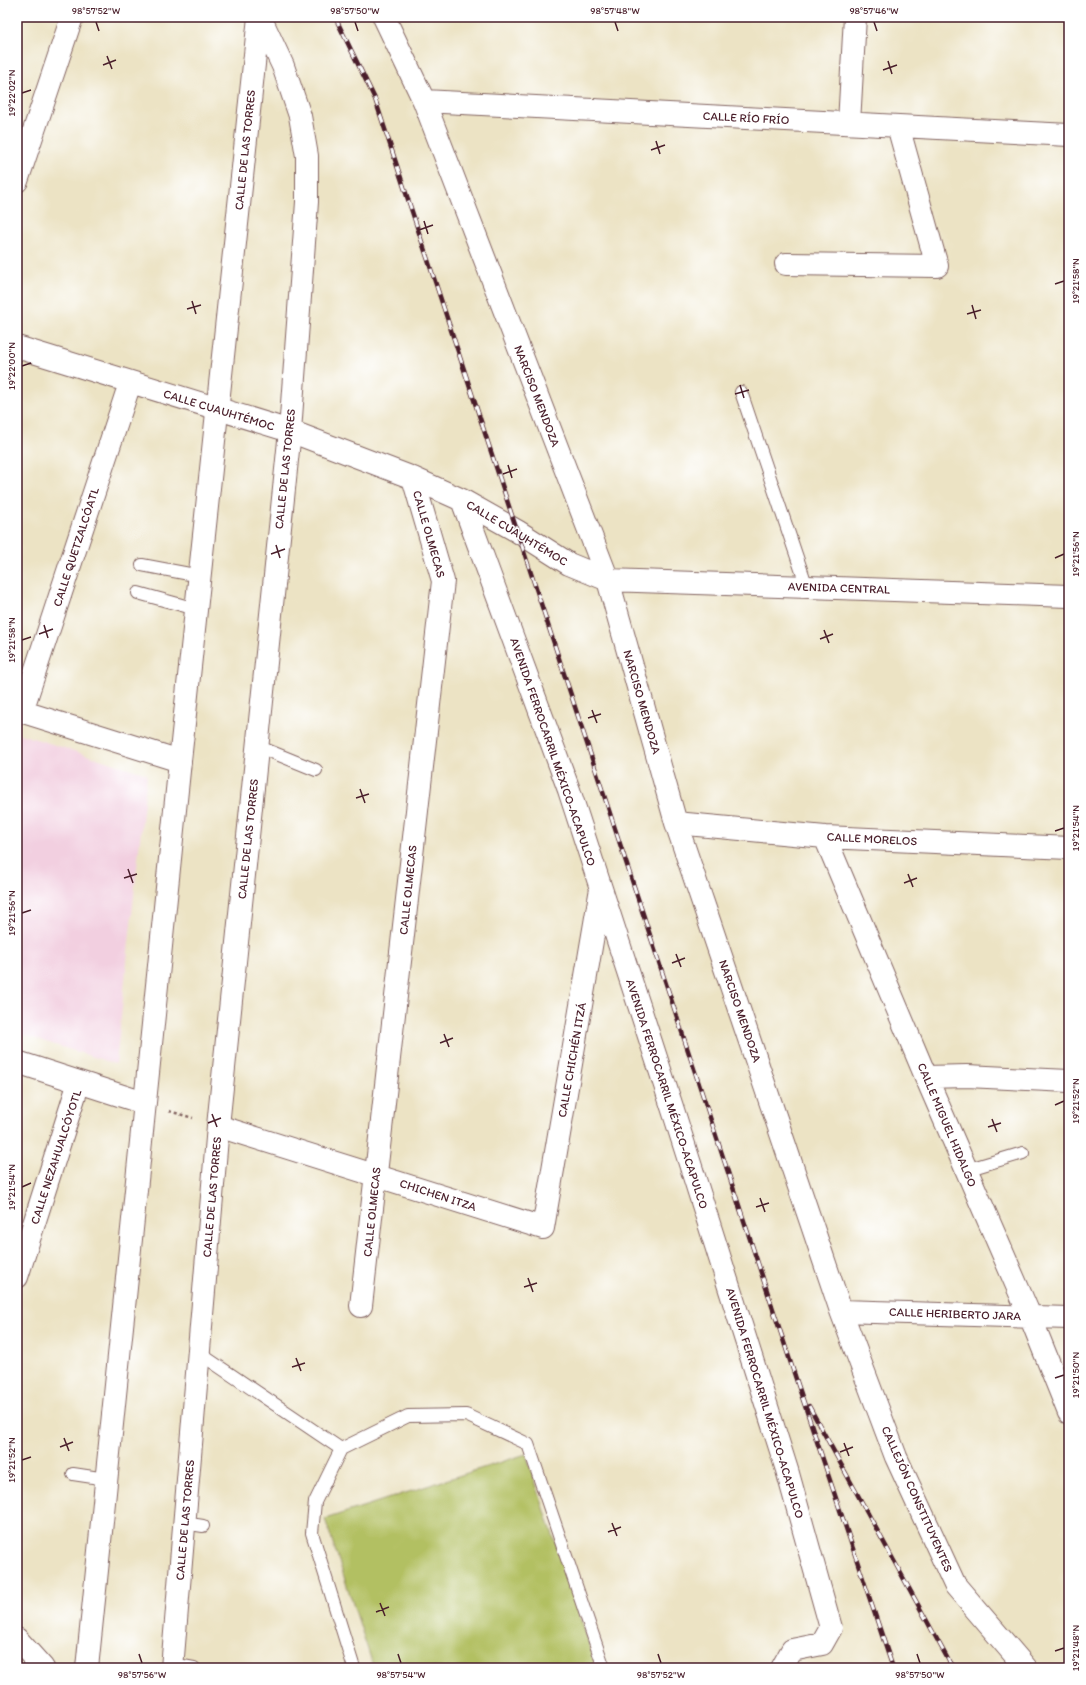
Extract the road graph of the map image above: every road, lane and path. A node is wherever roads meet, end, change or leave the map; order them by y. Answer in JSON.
{"nodes":[{"id":1,"x":72,"y":17,"type":"edge"},
{"id":2,"x":260,"y":17,"type":"edge"},
{"id":3,"x":384,"y":17,"type":"edge"},
{"id":4,"x":855,"y":17,"type":"edge"},
{"id":5,"x":424,"y":101,"type":"junction"},
{"id":6,"x":849,"y":123,"type":"junction"},
{"id":7,"x":898,"y":126,"type":"junction"},
{"id":8,"x":1069,"y":135,"type":"edge"},
{"id":9,"x":17,"y":181,"type":"edge"},
{"id":10,"x":786,"y":264,"type":"dead end"},
{"id":11,"x":17,"y":347,"type":"edge"},
{"id":12,"x":130,"y":383,"type":"junction"},
{"id":13,"x":741,"y":392,"type":"dead end"},
{"id":14,"x":218,"y":410,"type":"junction"},
{"id":15,"x":290,"y":431,"type":"junction"},
{"id":16,"x":413,"y":478,"type":"junction"},
{"id":17,"x":462,"y":500,"type":"junction"},
{"id":18,"x":142,"y":565,"type":"dead end"},
{"id":19,"x":200,"y":576,"type":"junction"},
{"id":20,"x":608,"y":580,"type":"junction"},
{"id":21,"x":807,"y":587,"type":"junction"},
{"id":22,"x":138,"y":594,"type":"dead end"},
{"id":23,"x":1069,"y":596,"type":"edge"},
{"id":24,"x":196,"y":609,"type":"junction"},
{"id":25,"x":19,"y":711,"type":"edge"},
{"id":26,"x":257,"y":746,"type":"junction"},
{"id":27,"x":180,"y":761,"type":"junction"},
{"id":28,"x":316,"y":770,"type":"dead end"},
{"id":29,"x":676,"y":823,"type":"junction"},
{"id":30,"x":826,"y":837,"type":"junction"},
{"id":31,"x":1069,"y":848,"type":"edge"},
{"id":32,"x":601,"y":891,"type":"junction"},
{"id":33,"x":17,"y":1062,"type":"edge"},
{"id":34,"x":926,"y":1077,"type":"junction"},
{"id":35,"x":1069,"y":1081,"type":"edge"},
{"id":36,"x":79,"y":1082,"type":"junction"},
{"id":37,"x":144,"y":1103,"type":"junction"},
{"id":38,"x":218,"y":1126,"type":"junction"},
{"id":39,"x":1023,"y":1153,"type":"dead end"},
{"id":40,"x":966,"y":1170,"type":"junction"},
{"id":41,"x":376,"y":1175,"type":"junction"},
{"id":42,"x":543,"y":1228,"type":"joint"},
{"id":43,"x":17,"y":1277,"type":"edge"},
{"id":44,"x":362,"y":1306,"type":"dead end"},
{"id":45,"x":841,"y":1311,"type":"junction"},
{"id":46,"x":1030,"y":1316,"type":"junction"},
{"id":47,"x":1069,"y":1318,"type":"edge"},
{"id":48,"x":199,"y":1353,"type":"junction"},
{"id":49,"x":1069,"y":1413,"type":"edge"},
{"id":50,"x":341,"y":1449,"type":"junction"},
{"id":51,"x":73,"y":1474,"type":"dead end"},
{"id":52,"x":106,"y":1479,"type":"junction"},
{"id":53,"x":17,"y":1639,"type":"edge"},
{"id":54,"x":172,"y":1666,"type":"edge"},
{"id":55,"x":43,"y":1668,"type":"edge"},
{"id":56,"x":87,"y":1668,"type":"edge"},
{"id":57,"x":194,"y":1668,"type":"edge"},
{"id":58,"x":354,"y":1668,"type":"edge"},
{"id":59,"x":604,"y":1668,"type":"edge"},
{"id":60,"x":782,"y":1668,"type":"edge"},
{"id":61,"x":1026,"y":1668,"type":"edge"}],
"edges":[{"from":1,"to":9,"type":"street"},
{"from":2,"to":14,"type":"street","name":"CALLE DE LAS TORRES"},
{"from":2,"to":15,"type":"street","name":"CALLE DE LAS TORRES"},
{"from":3,"to":5,"type":"street","name":"NARCISO MENDOZA"},
{"from":4,"to":6,"type":"street"},
{"from":5,"to":6,"type":"street","name":"CALLE RÍO FRÍO"},
{"from":5,"to":20,"type":"street","name":"NARCISO MENDOZA"},
{"from":6,"to":7,"type":"street","name":"CALLE RÍO FRÍO"},
{"from":7,"to":8,"type":"street","name":"CALLE RÍO FRÍO"},
{"from":7,"to":10,"type":"street"},
{"from":11,"to":12,"type":"street","name":"CALLE CUAUHTÉMOC"},
{"from":12,"to":14,"type":"street","name":"CALLE CUAUHTÉMOC"},
{"from":12,"to":25,"type":"street","name":"CALLE QUETZALCÓATL"},
{"from":13,"to":21,"type":"lane"},
{"from":14,"to":15,"type":"street","name":"CALLE CUAUHTÉMOC"},
{"from":14,"to":19,"type":"street","name":"CALLE DE LAS TORRES"},
{"from":15,"to":16,"type":"street","name":"CALLE CUAUHTÉMOC"},
{"from":15,"to":26,"type":"street","name":"CALLE DE LAS TORRES"},
{"from":16,"to":17,"type":"street","name":"CALLE CUAUHTÉMOC"},
{"from":16,"to":41,"type":"street","name":"CALLE OLMECAS"},
{"from":17,"to":20,"type":"street","name":"CALLE CUAUHTÉMOC"},
{"from":17,"to":32,"type":"street","name":"AVENIDA FERROCARRIL MÉXICO-ACAPULCO"},
{"from":18,"to":19,"type":"lane"},
{"from":19,"to":24,"type":"street","name":"CALLE DE LAS TORRES"},
{"from":20,"to":21,"type":"street","name":"AVENIDA CENTRAL"},
{"from":20,"to":29,"type":"street","name":"NARCISO MENDOZA"},
{"from":21,"to":23,"type":"street","name":"AVENIDA CENTRAL"},
{"from":22,"to":24,"type":"lane"},
{"from":24,"to":27,"type":"street","name":"CALLE DE LAS TORRES"},
{"from":25,"to":27,"type":"street"},
{"from":26,"to":28,"type":"lane"},
{"from":26,"to":38,"type":"street","name":"CALLE DE LAS TORRES"},
{"from":27,"to":37,"type":"street","name":"CALLE DE LAS TORRES"},
{"from":29,"to":30,"type":"street","name":"CALLE MORELOS"},
{"from":29,"to":45,"type":"street","name":"NARCISO MENDOZA"},
{"from":30,"to":31,"type":"street","name":"CALLE MORELOS"},
{"from":30,"to":34,"type":"street","name":"CALLE MIGUEL HIDALGO"},
{"from":32,"to":42,"type":"street","name":"CALLE CHICHÉN ITZÁ"},
{"from":32,"to":60,"type":"street","name":"AVENIDA FERROCARRIL MÉXICO-ACAPULCO"},
{"from":33,"to":36,"type":"street"},
{"from":34,"to":35,"type":"street"},
{"from":34,"to":40,"type":"street","name":"CALLE MIGUEL HIDALGO"},
{"from":36,"to":37,"type":"street"},
{"from":36,"to":43,"type":"street","name":"CALLE NEZAHUALCÓYOTL"},
{"from":37,"to":38,"type":"path"},
{"from":37,"to":52,"type":"street","name":"CALLE DE LAS TORRES"},
{"from":38,"to":41,"type":"street","name":"CHICHEN ITZA"},
{"from":38,"to":48,"type":"street","name":"CALLE DE LAS TORRES"},
{"from":39,"to":40,"type":"lane"},
{"from":40,"to":46,"type":"street","name":"CALLE MIGUEL HIDALGO"},
{"from":41,"to":42,"type":"street","name":"CHICHEN ITZA"},
{"from":41,"to":44,"type":"street","name":"CALLE OLMECAS"},
{"from":45,"to":46,"type":"street","name":"CALLE HERIBERTO JARA"},
{"from":45,"to":61,"type":"street","name":"CALLEJÓN CONSTITUYENTES"},
{"from":46,"to":47,"type":"street","name":"CALLE HERIBERTO JARA"},
{"from":46,"to":49,"type":"street","name":"CALLE MIGUEL HIDALGO"},
{"from":48,"to":50,"type":"lane"},
{"from":48,"to":54,"type":"street","name":"CALLE DE LAS TORRES"},
{"from":50,"to":58,"type":"lane"},
{"from":50,"to":59,"type":"lane"},
{"from":51,"to":52,"type":"lane"},
{"from":52,"to":56,"type":"street","name":"CALLE DE LAS TORRES"},
{"from":53,"to":55,"type":"street"},
{"from":54,"to":57,"type":"lane"}]}
